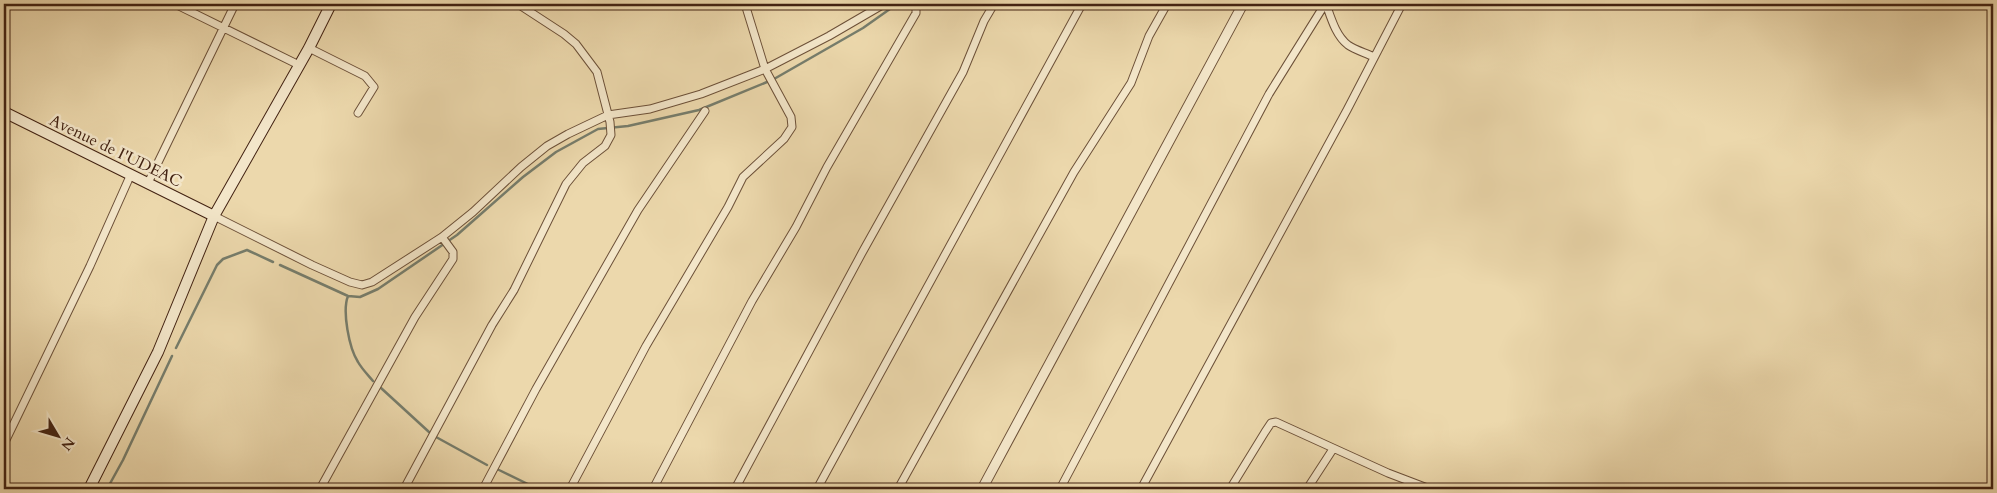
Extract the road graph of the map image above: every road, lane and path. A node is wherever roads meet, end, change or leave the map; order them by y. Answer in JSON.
{"nodes":[{"id":1,"x":175,"y":4,"type":"edge"},
{"id":2,"x":235,"y":4,"type":"edge"},
{"id":3,"x":331,"y":4,"type":"edge"},
{"id":4,"x":518,"y":4,"type":"edge"},
{"id":5,"x":745,"y":4,"type":"edge"},
{"id":6,"x":884,"y":4,"type":"edge"},
{"id":7,"x":914,"y":4,"type":"edge"},
{"id":8,"x":994,"y":4,"type":"edge"},
{"id":9,"x":1082,"y":4,"type":"edge"},
{"id":10,"x":1167,"y":4,"type":"edge"},
{"id":11,"x":1243,"y":4,"type":"edge"},
{"id":12,"x":1325,"y":4,"type":"edge"},
{"id":13,"x":1402,"y":4,"type":"edge"},
{"id":14,"x":224,"y":27,"type":"junction"},
{"id":15,"x":309,"y":48,"type":"junction"},
{"id":16,"x":1374,"y":57,"type":"junction"},
{"id":17,"x":299,"y":65,"type":"junction"},
{"id":18,"x":765,"y":69,"type":"junction"},
{"id":19,"x":705,"y":111,"type":"dead end"},
{"id":20,"x":4,"y":112,"type":"edge"},
{"id":21,"x":358,"y":113,"type":"dead end"},
{"id":22,"x":609,"y":118,"type":"junction"},
{"id":23,"x":131,"y":174,"type":"junction"},
{"id":24,"x":148,"y":183,"type":"junction"},
{"id":25,"x":214,"y":216,"type":"junction"},
{"id":26,"x":443,"y":238,"type":"junction"},
{"id":27,"x":4,"y":444,"type":"edge"},
{"id":28,"x":1333,"y":449,"type":"junction"},
{"id":29,"x":89,"y":489,"type":"edge"},
{"id":30,"x":320,"y":489,"type":"edge"},
{"id":31,"x":404,"y":489,"type":"edge"},
{"id":32,"x":483,"y":489,"type":"edge"},
{"id":33,"x":570,"y":489,"type":"edge"},
{"id":34,"x":653,"y":489,"type":"edge"},
{"id":35,"x":735,"y":489,"type":"edge"},
{"id":36,"x":817,"y":489,"type":"edge"},
{"id":37,"x":898,"y":489,"type":"edge"},
{"id":38,"x":982,"y":489,"type":"edge"},
{"id":39,"x":1060,"y":489,"type":"edge"},
{"id":40,"x":1141,"y":489,"type":"edge"},
{"id":41,"x":1230,"y":489,"type":"edge"},
{"id":42,"x":1307,"y":489,"type":"edge"},
{"id":43,"x":1430,"y":489,"type":"edge"}],
"edges":[{"from":1,"to":14,"type":"street"},
{"from":2,"to":14,"type":"street"},
{"from":3,"to":15,"type":"main road"},
{"from":4,"to":22,"type":"street"},
{"from":5,"to":18,"type":"street"},
{"from":6,"to":18,"type":"street"},
{"from":7,"to":34,"type":"street"},
{"from":8,"to":35,"type":"street"},
{"from":9,"to":36,"type":"street"},
{"from":10,"to":37,"type":"street"},
{"from":11,"to":38,"type":"street"},
{"from":12,"to":16,"type":"street"},
{"from":12,"to":39,"type":"street"},
{"from":13,"to":16,"type":"street"},
{"from":14,"to":17,"type":"street"},
{"from":14,"to":24,"type":"street"},
{"from":15,"to":17,"type":"main road"},
{"from":15,"to":21,"type":"street"},
{"from":16,"to":40,"type":"street"},
{"from":17,"to":25,"type":"main road"},
{"from":18,"to":22,"type":"street"},
{"from":18,"to":33,"type":"street"},
{"from":19,"to":32,"type":"street"},
{"from":20,"to":23,"type":"main road","name":"Avenue de I'UDEAC"},
{"from":22,"to":26,"type":"street"},
{"from":22,"to":31,"type":"street"},
{"from":23,"to":24,"type":"main road","name":"Avenue de I'UDEAC"},
{"from":23,"to":27,"type":"street"},
{"from":24,"to":25,"type":"main road","name":"Avenue de I'UDEAC"},
{"from":25,"to":26,"type":"street"},
{"from":25,"to":29,"type":"main road"},
{"from":26,"to":30,"type":"street"},
{"from":28,"to":41,"type":"street"},
{"from":28,"to":42,"type":"street"},
{"from":28,"to":43,"type":"street"}]}
